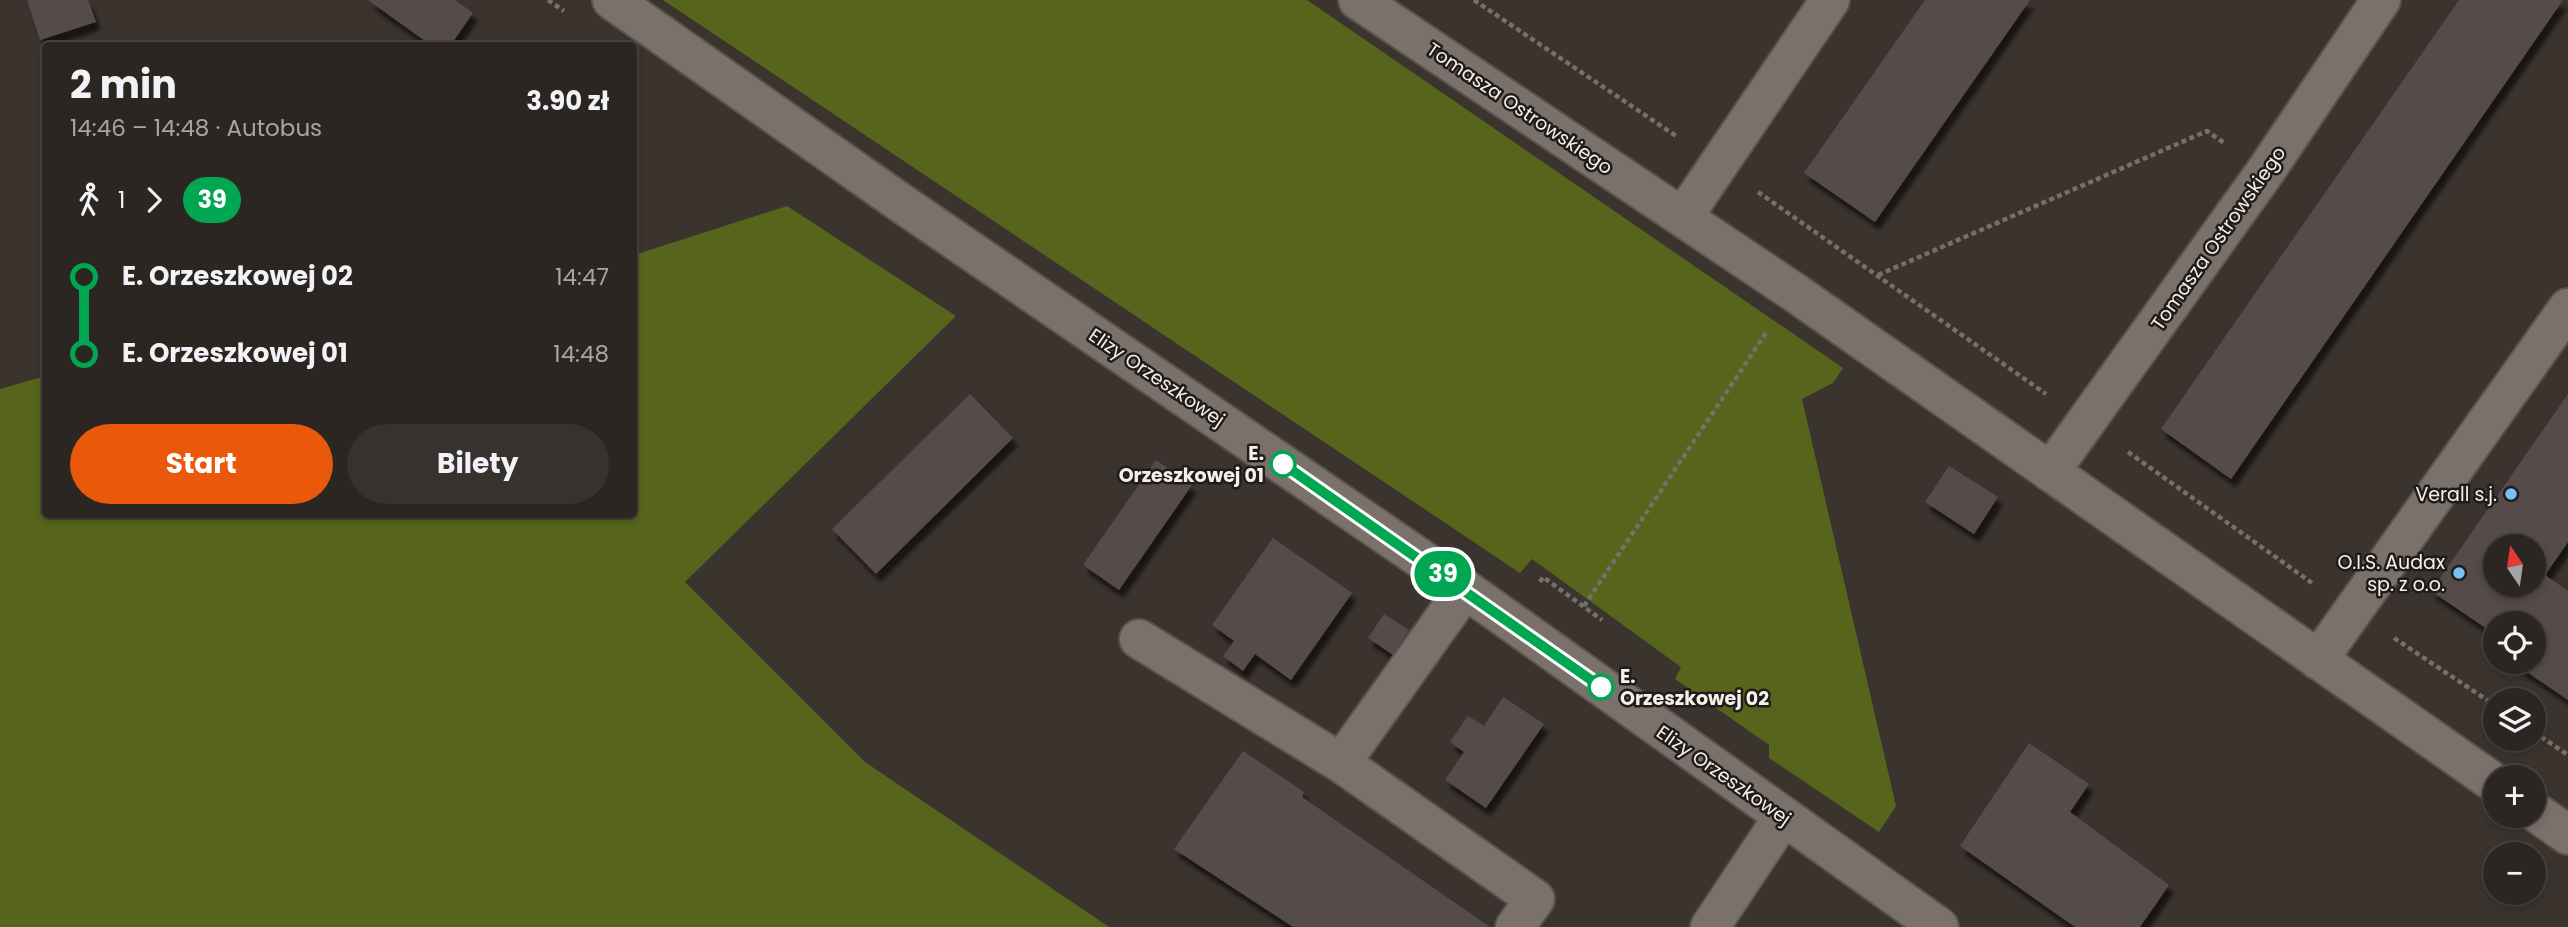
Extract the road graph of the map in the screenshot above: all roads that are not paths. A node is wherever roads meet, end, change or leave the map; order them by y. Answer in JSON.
{"nodes":[{"id":1,"x":612,"y":0,"type":"edge"},
{"id":2,"x":1358,"y":0,"type":"edge"},
{"id":3,"x":1830,"y":0,"type":"edge"},
{"id":4,"x":2381,"y":0,"type":"edge"},
{"id":5,"x":1683,"y":216,"type":"junction"},
{"id":6,"x":2568,"y":308,"type":"edge"},
{"id":7,"x":2050,"y":472,"type":"junction"},
{"id":8,"x":1465,"y":589,"type":"junction"},
{"id":9,"x":1139,"y":639,"type":"dead end"},
{"id":10,"x":2318,"y":660,"type":"junction"},
{"id":11,"x":1341,"y":763,"type":"junction"},
{"id":12,"x":2483,"y":776,"type":"edge"},
{"id":13,"x":1783,"y":817,"type":"junction"},
{"id":14,"x":2546,"y":819,"type":"edge"},
{"id":15,"x":2568,"y":835,"type":"edge"},
{"id":16,"x":1515,"y":927,"type":"edge"},
{"id":17,"x":1710,"y":927,"type":"edge"},
{"id":18,"x":1939,"y":927,"type":"edge"}],
"edges":[{"from":1,"to":8,"type":"street","name":"Elizy Orzeszkowej"},
{"from":2,"to":5,"type":"street","name":"Tomasza Ostrowskiego"},
{"from":3,"to":5,"type":"street"},
{"from":4,"to":7,"type":"street","name":"Tomasza Ostrowskiego"},
{"from":5,"to":7,"type":"street","name":"Tomasza Ostrowskiego"},
{"from":6,"to":10,"type":"street"},
{"from":7,"to":10,"type":"street","name":"Tomasza Ostrowskiego"},
{"from":8,"to":11,"type":"street"},
{"from":8,"to":13,"type":"street","name":"Elizy Orzeszkowej"},
{"from":9,"to":11,"type":"street"},
{"from":10,"to":12,"type":"street","name":"Tomasza Ostrowskiego"},
{"from":11,"to":16,"type":"street"},
{"from":13,"to":17,"type":"street"},
{"from":13,"to":18,"type":"street","name":"Elizy Orzeszkowej"},
{"from":14,"to":15,"type":"street"}]}
